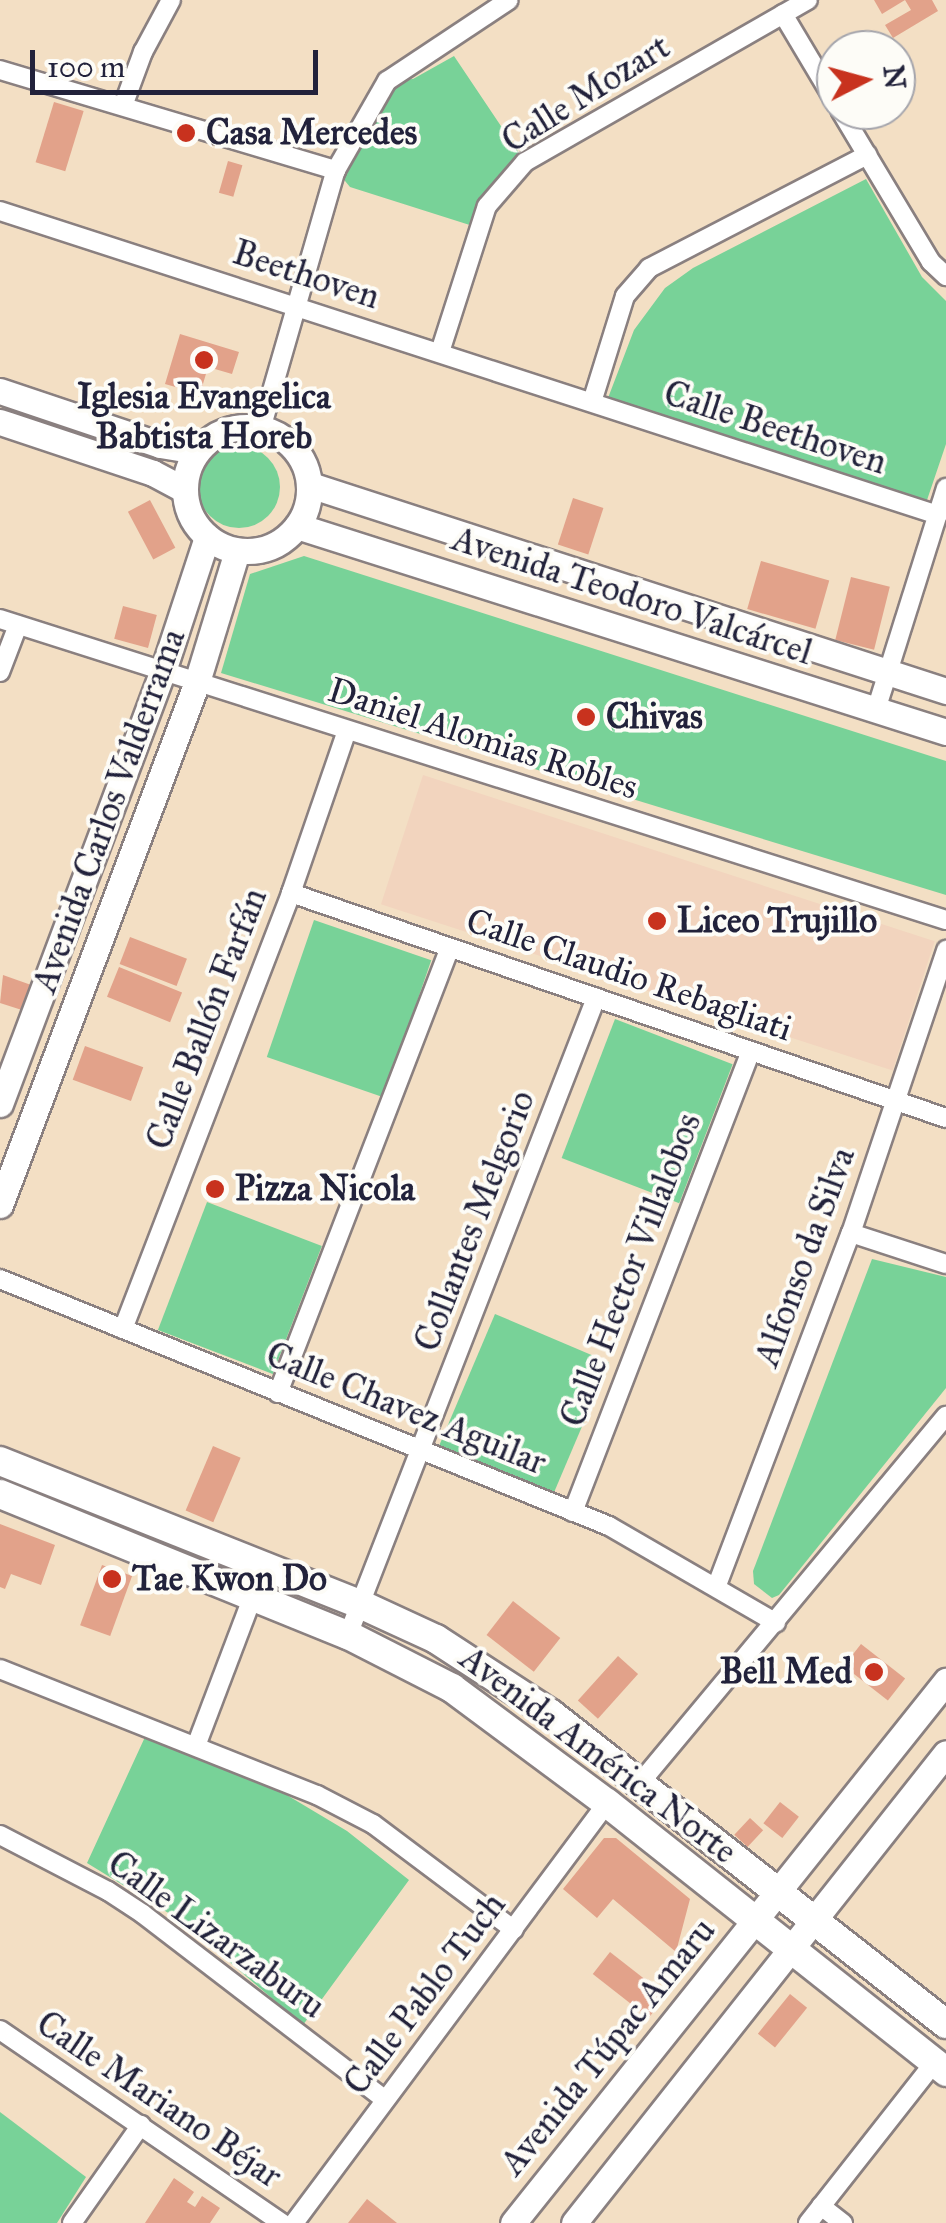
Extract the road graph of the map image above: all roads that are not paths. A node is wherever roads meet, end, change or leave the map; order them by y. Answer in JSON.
{"nodes":[{"id":1,"x":170,"y":0,"type":"edge"},
{"id":2,"x":509,"y":0,"type":"edge"},
{"id":3,"x":808,"y":0,"type":"edge"},
{"id":4,"x":782,"y":14,"type":"junction"},
{"id":5,"x":0,"y":70,"type":"edge"},
{"id":6,"x":816,"y":71,"type":"edge"},
{"id":7,"x":123,"y":106,"type":"junction"},
{"id":8,"x":852,"y":130,"type":"edge"},
{"id":9,"x":867,"y":156,"type":"junction"},
{"id":10,"x":336,"y":170,"type":"junction"},
{"id":11,"x":0,"y":211,"type":"edge"},
{"id":12,"x":946,"y":276,"type":"edge"},
{"id":13,"x":296,"y":306,"type":"junction"},
{"id":14,"x":440,"y":352,"type":"junction"},
{"id":15,"x":0,"y":392,"type":"edge"},
{"id":16,"x":592,"y":402,"type":"junction"},
{"id":17,"x":0,"y":422,"type":"edge"},
{"id":18,"x":260,"y":428,"type":"junction"},
{"id":19,"x":197,"y":452,"type":"junction"},
{"id":20,"x":310,"y":486,"type":"junction"},
{"id":21,"x":946,"y":488,"type":"edge"},
{"id":22,"x":185,"y":490,"type":"junction"},
{"id":23,"x":938,"y":515,"type":"junction"},
{"id":24,"x":297,"y":526,"type":"junction"},
{"id":25,"x":206,"y":537,"type":"junction"},
{"id":26,"x":237,"y":551,"type":"junction"},
{"id":27,"x":522,"y":558,"type":"junction"},
{"id":28,"x":512,"y":595,"type":"junction"},
{"id":29,"x":9,"y":622,"type":"edge"},
{"id":30,"x":163,"y":671,"type":"junction"},
{"id":31,"x":0,"y":672,"type":"edge"},
{"id":32,"x":888,"y":673,"type":"junction"},
{"id":33,"x":196,"y":682,"type":"junction"},
{"id":34,"x":946,"y":692,"type":"edge"},
{"id":35,"x":876,"y":710,"type":"junction"},
{"id":36,"x":347,"y":730,"type":"junction"},
{"id":37,"x":946,"y":732,"type":"edge"},
{"id":38,"x":290,"y":893,"type":"junction"},
{"id":39,"x":946,"y":920,"type":"edge"},
{"id":40,"x":450,"y":948,"type":"junction"},
{"id":41,"x":946,"y":950,"type":"edge"},
{"id":42,"x":596,"y":998,"type":"junction"},
{"id":43,"x":751,"y":1051,"type":"junction"},
{"id":44,"x":895,"y":1101,"type":"junction"},
{"id":45,"x":0,"y":1104,"type":"edge"},
{"id":46,"x":946,"y":1118,"type":"edge"},
{"id":47,"x":0,"y":1206,"type":"edge"},
{"id":48,"x":851,"y":1233,"type":"junction"},
{"id":49,"x":946,"y":1264,"type":"edge"},
{"id":50,"x":0,"y":1279,"type":"edge"},
{"id":51,"x":123,"y":1329,"type":"junction"},
{"id":52,"x":278,"y":1392,"type":"junction"},
{"id":53,"x":946,"y":1416,"type":"edge"},
{"id":54,"x":420,"y":1451,"type":"junction"},
{"id":55,"x":0,"y":1462,"type":"edge"},
{"id":56,"x":0,"y":1494,"type":"edge"},
{"id":57,"x":573,"y":1512,"type":"junction"},
{"id":58,"x":717,"y":1585,"type":"junction"},
{"id":59,"x":253,"y":1596,"type":"junction"},
{"id":60,"x":360,"y":1604,"type":"junction"},
{"id":61,"x":776,"y":1623,"type":"junction"},
{"id":62,"x":348,"y":1635,"type":"junction"},
{"id":63,"x":0,"y":1670,"type":"edge"},
{"id":64,"x":946,"y":1682,"type":"edge"},
{"id":65,"x":196,"y":1746,"type":"junction"},
{"id":66,"x":946,"y":1753,"type":"edge"},
{"id":67,"x":640,"y":1782,"type":"junction"},
{"id":68,"x":608,"y":1803,"type":"junction"},
{"id":69,"x":0,"y":1836,"type":"edge"},
{"id":70,"x":716,"y":1843,"type":"junction"},
{"id":71,"x":812,"y":1847,"type":"junction"},
{"id":72,"x":696,"y":1873,"type":"junction"},
{"id":73,"x":846,"y":1878,"type":"junction"},
{"id":74,"x":777,"y":1892,"type":"junction"},
{"id":75,"x":812,"y":1919,"type":"junction"},
{"id":76,"x":754,"y":1920,"type":"junction"},
{"id":77,"x":514,"y":1930,"type":"junction"},
{"id":78,"x":790,"y":1948,"type":"junction"},
{"id":79,"x":946,"y":2024,"type":"edge"},
{"id":80,"x":0,"y":2030,"type":"edge"},
{"id":81,"x":940,"y":2068,"type":"edge"},
{"id":82,"x":385,"y":2100,"type":"junction"},
{"id":83,"x":141,"y":2125,"type":"junction"},
{"id":84,"x":821,"y":2206,"type":"junction"},
{"id":85,"x":72,"y":2223,"type":"edge"},
{"id":86,"x":282,"y":2223,"type":"edge"},
{"id":87,"x":294,"y":2223,"type":"edge"},
{"id":88,"x":513,"y":2223,"type":"edge"},
{"id":89,"x":574,"y":2223,"type":"edge"},
{"id":90,"x":808,"y":2223,"type":"edge"},
{"id":91,"x":842,"y":2223,"type":"edge"}],
"edges":[{"from":1,"to":7,"type":"street"},
{"from":2,"to":10,"type":"street"},
{"from":3,"to":4,"type":"street","name":"Calle Mozart"},
{"from":4,"to":6,"type":"street"},
{"from":4,"to":14,"type":"street","name":"Calle Mozart"},
{"from":5,"to":7,"type":"street"},
{"from":7,"to":10,"type":"street"},
{"from":8,"to":9,"type":"street"},
{"from":9,"to":12,"type":"street"},
{"from":9,"to":16,"type":"street"},
{"from":10,"to":13,"type":"street"},
{"from":11,"to":13,"type":"street","name":"Beethoven"},
{"from":13,"to":14,"type":"street","name":"Beethoven"},
{"from":13,"to":18,"type":"street"},
{"from":14,"to":16,"type":"street","name":"Beethoven"},
{"from":15,"to":19,"type":"street"},
{"from":16,"to":23,"type":"street","name":"Calle Beethoven"},
{"from":17,"to":22,"type":"street"},
{"from":18,"to":19,"type":"street"},
{"from":18,"to":20,"type":"street"},
{"from":19,"to":22,"type":"street"},
{"from":20,"to":24,"type":"street"},
{"from":20,"to":27,"type":"street","name":"Avenida Teodoro Valcárcel"},
{"from":21,"to":23,"type":"street"},
{"from":22,"to":25,"type":"street"},
{"from":23,"to":32,"type":"street"},
{"from":24,"to":26,"type":"street"},
{"from":24,"to":28,"type":"street","name":"Avenida Teodoro Valcárcel"},
{"from":25,"to":26,"type":"street"},
{"from":25,"to":30,"type":"street","name":"Avenida Carlos Valderrama"},
{"from":26,"to":33,"type":"street","name":"Avenida Carlos Valderrama"},
{"from":27,"to":28,"type":"street"},
{"from":27,"to":32,"type":"street","name":"Avenida Teodoro Valcárcel"},
{"from":28,"to":35,"type":"street","name":"Avenida Teodoro Valcárcel"},
{"from":29,"to":30,"type":"street","name":"Daniel Alomias Robles"},
{"from":29,"to":31,"type":"street"},
{"from":30,"to":33,"type":"street","name":"Daniel Alomias Robles"},
{"from":30,"to":45,"type":"street","name":"Avenida Carlos Valderrama"},
{"from":32,"to":34,"type":"street","name":"Avenida Teodoro Valcárcel"},
{"from":32,"to":35,"type":"street"},
{"from":33,"to":36,"type":"street","name":"Daniel Alomias Robles"},
{"from":33,"to":47,"type":"street","name":"Avenida Carlos Valderrama"},
{"from":35,"to":37,"type":"street","name":"Avenida Teodoro Valcárcel"},
{"from":36,"to":38,"type":"street","name":"Calle Ballón Farfán"},
{"from":36,"to":39,"type":"street","name":"Daniel Alomias Robles"},
{"from":38,"to":40,"type":"street","name":"Calle Claudio Rebagliati"},
{"from":38,"to":51,"type":"street","name":"Calle Ballón Farfán"},
{"from":40,"to":42,"type":"street","name":"Calle Claudio Rebagliati"},
{"from":40,"to":52,"type":"street"},
{"from":41,"to":44,"type":"street","name":"Alfonso da Silva"},
{"from":42,"to":43,"type":"street","name":"Calle Claudio Rebagliati"},
{"from":42,"to":54,"type":"street","name":"Collantes Melgorio"},
{"from":43,"to":44,"type":"street","name":"Calle Claudio Rebagliati"},
{"from":43,"to":57,"type":"street","name":"Calle Hector Villalobos"},
{"from":44,"to":46,"type":"street","name":"Calle Claudio Rebagliati"},
{"from":44,"to":48,"type":"street","name":"Alfonso da Silva"},
{"from":48,"to":49,"type":"street"},
{"from":48,"to":58,"type":"street","name":"Alfonso da Silva"},
{"from":50,"to":51,"type":"street","name":"Calle Chavez Aguilar"},
{"from":51,"to":52,"type":"street","name":"Calle Chavez Aguilar"},
{"from":52,"to":54,"type":"street","name":"Calle Chavez Aguilar"},
{"from":53,"to":61,"type":"street"},
{"from":54,"to":57,"type":"street","name":"Calle Chavez Aguilar"},
{"from":54,"to":60,"type":"street","name":"Collantes Melgorio"},
{"from":55,"to":60,"type":"main road","name":"Avenida América Norte"},
{"from":56,"to":59,"type":"main road","name":"Avenida América Norte"},
{"from":57,"to":58,"type":"street","name":"Calle Chavez Aguilar"},
{"from":58,"to":61,"type":"street","name":"Calle Chavez Aguilar"},
{"from":59,"to":62,"type":"main road","name":"Avenida América Norte"},
{"from":59,"to":65,"type":"street"},
{"from":60,"to":62,"type":"street","name":"Collantes Melgorio"},
{"from":60,"to":67,"type":"main road","name":"Avenida América Norte"},
{"from":61,"to":67,"type":"street"},
{"from":62,"to":68,"type":"main road","name":"Avenida América Norte"},
{"from":63,"to":65,"type":"street"},
{"from":64,"to":71,"type":"street","name":"Avenida Túpac Amaru"},
{"from":65,"to":77,"type":"street"},
{"from":66,"to":73,"type":"street"},
{"from":67,"to":70,"type":"main road","name":"Avenida América Norte"},
{"from":68,"to":72,"type":"main road","name":"Avenida América Norte"},
{"from":68,"to":77,"type":"street","name":"Calle Pablo Tuch"},
{"from":69,"to":82,"type":"street","name":"Calle Lizarzaburu"},
{"from":70,"to":72,"type":"main road"},
{"from":70,"to":74,"type":"main road","name":"Avenida América Norte"},
{"from":71,"to":73,"type":"street"},
{"from":71,"to":74,"type":"street","name":"Avenida Túpac Amaru"},
{"from":72,"to":76,"type":"main road","name":"Avenida América Norte"},
{"from":73,"to":75,"type":"street"},
{"from":74,"to":75,"type":"main road","name":"Avenida América Norte"},
{"from":74,"to":76,"type":"street","name":"Avenida Túpac Amaru"},
{"from":75,"to":78,"type":"street"},
{"from":75,"to":79,"type":"main road","name":"Avenida América Norte"},
{"from":76,"to":78,"type":"main road","name":"Avenida América Norte"},
{"from":76,"to":88,"type":"street","name":"Avenida Túpac Amaru"},
{"from":77,"to":82,"type":"street","name":"Calle Pablo Tuch"},
{"from":78,"to":81,"type":"main road","name":"Avenida América Norte"},
{"from":78,"to":89,"type":"street"},
{"from":80,"to":83,"type":"street","name":"Calle Mariano Béjar"},
{"from":81,"to":84,"type":"street"},
{"from":82,"to":87,"type":"street","name":"Calle Pablo Tuch"},
{"from":83,"to":85,"type":"street"},
{"from":83,"to":86,"type":"street","name":"Calle Mariano Béjar"},
{"from":84,"to":90,"type":"street"},
{"from":84,"to":91,"type":"street"}]}
